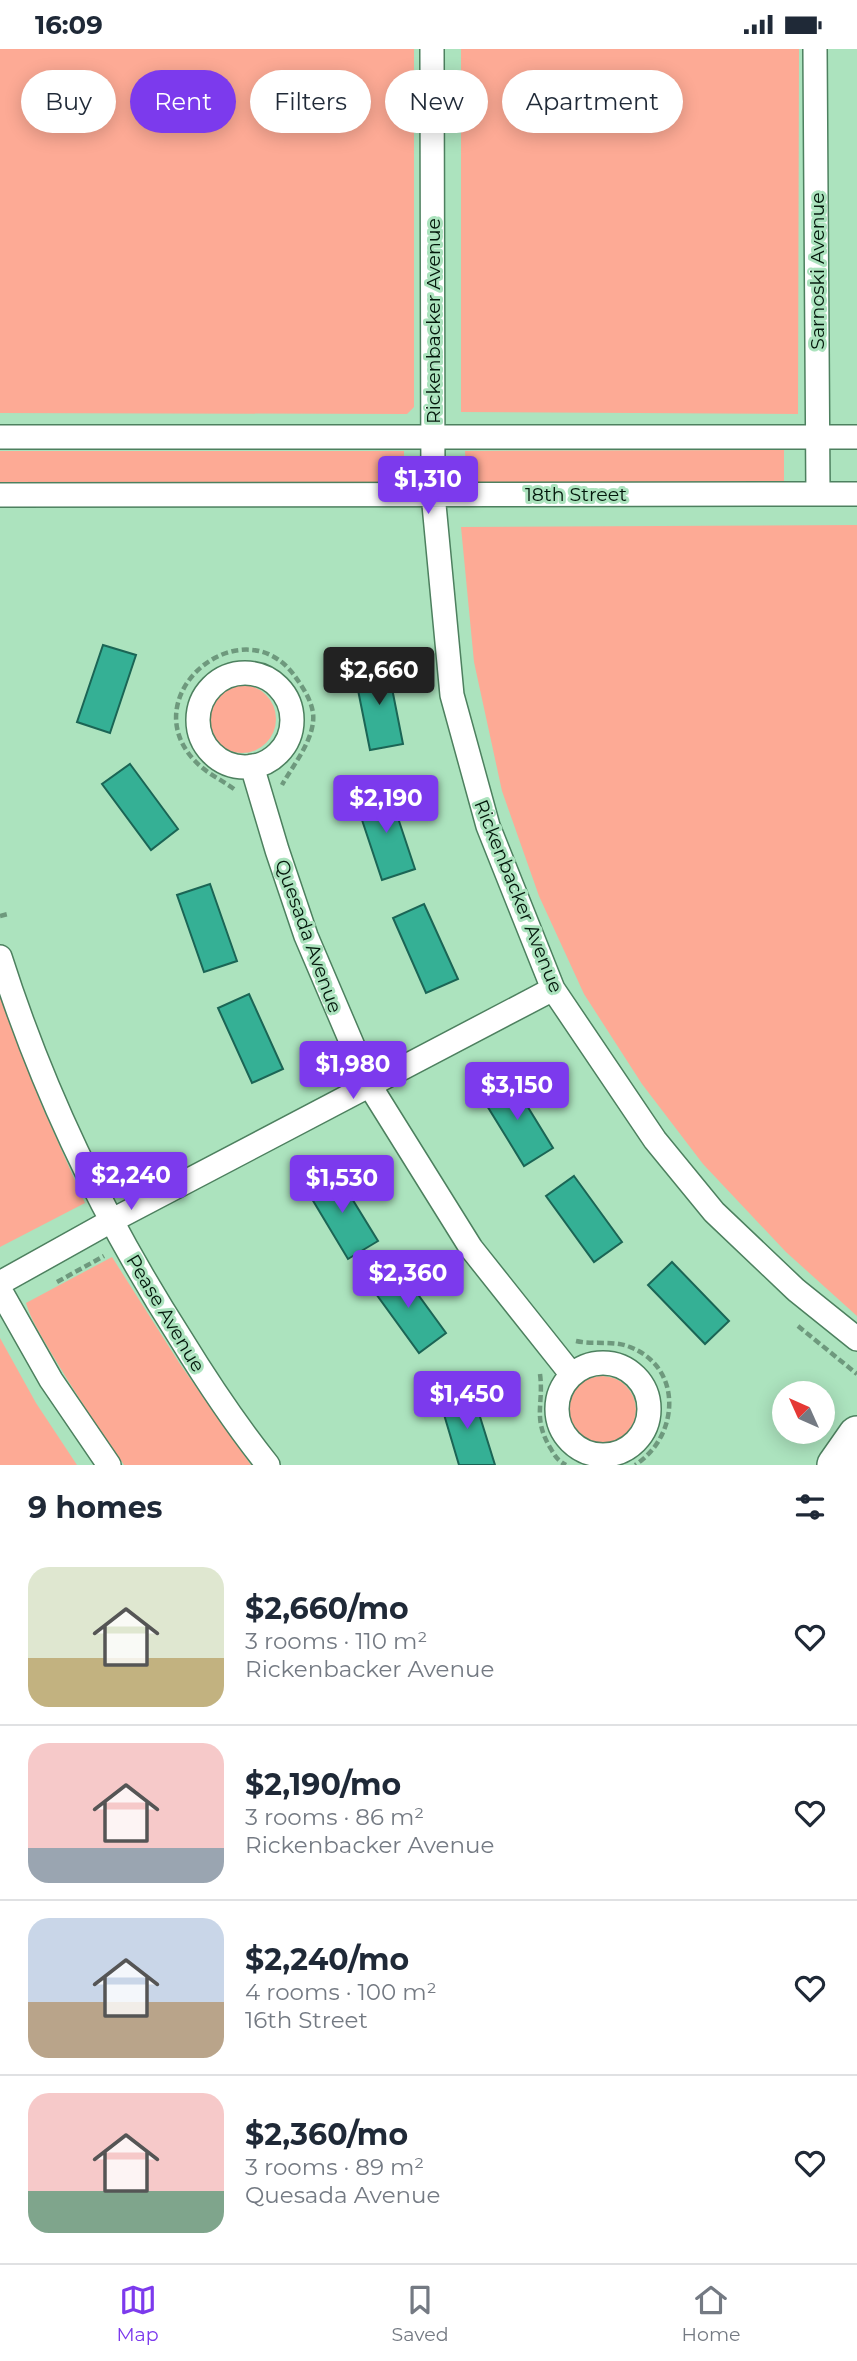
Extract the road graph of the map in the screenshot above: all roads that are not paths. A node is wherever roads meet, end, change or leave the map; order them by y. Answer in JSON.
{"nodes":[{"id":1,"x":432,"y":49,"type":"edge"},
{"id":2,"x":815,"y":49,"type":"edge"},
{"id":3,"x":0,"y":437,"type":"edge"},
{"id":4,"x":434,"y":437,"type":"junction"},
{"id":5,"x":818,"y":437,"type":"junction"},
{"id":6,"x":857,"y":437,"type":"edge"},
{"id":7,"x":818,"y":493,"type":"junction"},
{"id":8,"x":433,"y":494,"type":"junction"},
{"id":9,"x":857,"y":494,"type":"edge"},
{"id":10,"x":0,"y":495,"type":"edge"},
{"id":11,"x":252,"y":766,"type":"junction"},
{"id":12,"x":0,"y":957,"type":"edge"},
{"id":13,"x":553,"y":989,"type":"junction"},
{"id":14,"x":370,"y":1086,"type":"junction"},
{"id":15,"x":111,"y":1221,"type":"junction"},
{"id":16,"x":0,"y":1283,"type":"edge"},
{"id":17,"x":0,"y":1290,"type":"edge"},
{"id":18,"x":857,"y":1339,"type":"edge"},
{"id":19,"x":572,"y":1375,"type":"junction"},
{"id":20,"x":857,"y":1435,"type":"edge"},
{"id":21,"x":109,"y":1465,"type":"edge"},
{"id":22,"x":268,"y":1465,"type":"edge"},
{"id":23,"x":836,"y":1465,"type":"edge"}],
"edges":[{"from":1,"to":4,"type":"street","name":"Rickenbacker Avenue"},
{"from":2,"to":5,"type":"street","name":"Sarnoski Avenue"},
{"from":3,"to":4,"type":"street"},
{"from":4,"to":5,"type":"street"},
{"from":4,"to":8,"type":"street","name":"Rickenbacker Avenue"},
{"from":5,"to":6,"type":"street"},
{"from":5,"to":7,"type":"street","name":"Sarnoski Avenue"},
{"from":7,"to":8,"type":"street","name":"18th Street"},
{"from":7,"to":9,"type":"street","name":"18th Street"},
{"from":8,"to":10,"type":"street","name":"18th Street"},
{"from":8,"to":13,"type":"street","name":"Rickenbacker Avenue"},
{"from":11,"to":11,"type":"street"},
{"from":11,"to":14,"type":"street","name":"Quesada Avenue"},
{"from":12,"to":15,"type":"street","name":"Pease Avenue"},
{"from":13,"to":14,"type":"street"},
{"from":13,"to":18,"type":"street","name":"Rickenbacker Avenue"},
{"from":14,"to":15,"type":"street"},
{"from":14,"to":19,"type":"street","name":"Quesada Avenue"},
{"from":15,"to":16,"type":"street"},
{"from":15,"to":22,"type":"street","name":"Pease Avenue"},
{"from":17,"to":21,"type":"street"},
{"from":19,"to":19,"type":"street"},
{"from":20,"to":23,"type":"main road"}]}
